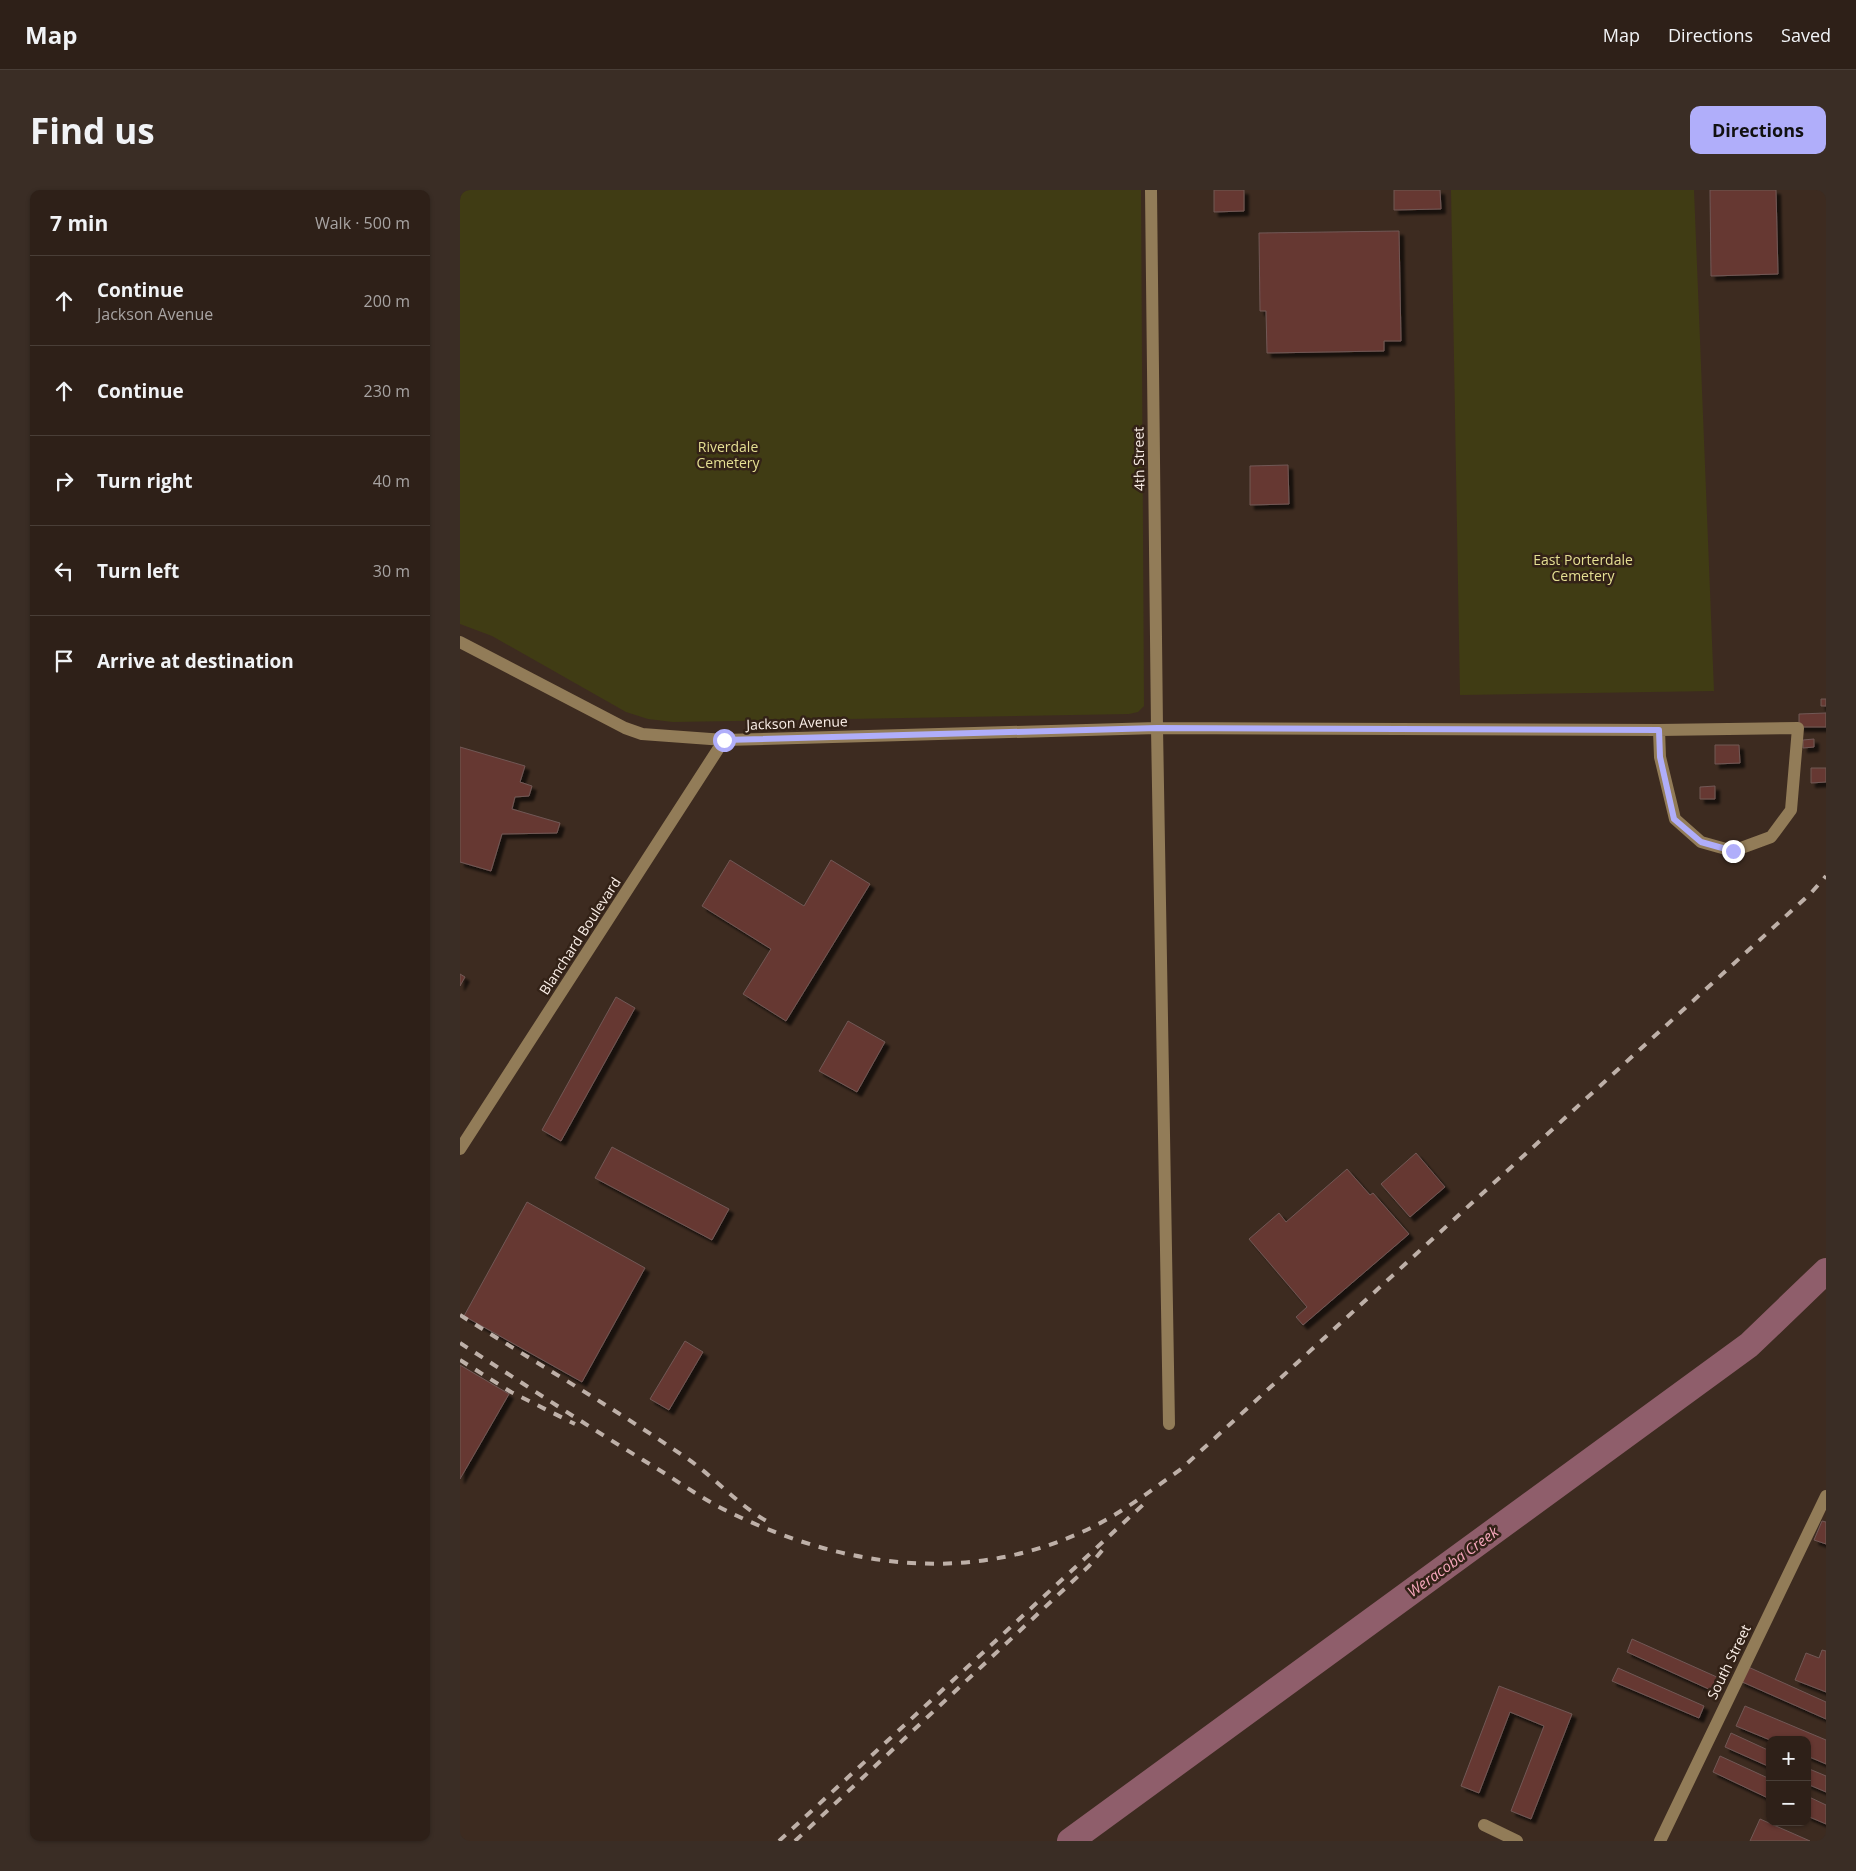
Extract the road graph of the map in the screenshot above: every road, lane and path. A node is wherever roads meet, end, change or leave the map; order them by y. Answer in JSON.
{"nodes":[{"id":1,"x":1151,"y":190,"type":"edge"},
{"id":2,"x":460,"y":642,"type":"edge"},
{"id":3,"x":1157,"y":728,"type":"junction"},
{"id":4,"x":1659,"y":730,"type":"junction"},
{"id":5,"x":724,"y":740,"type":"junction"},
{"id":6,"x":460,"y":1149,"type":"edge"},
{"id":7,"x":1169,"y":1424,"type":"dead end"},
{"id":8,"x":1826,"y":1496,"type":"edge"},
{"id":9,"x":1484,"y":1825,"type":"dead end"},
{"id":10,"x":1518,"y":1841,"type":"edge"},
{"id":11,"x":1660,"y":1841,"type":"edge"}],
"edges":[{"from":1,"to":3,"type":"street","name":"4th Street"},
{"from":2,"to":5,"type":"street","name":"Jackson Avenue"},
{"from":3,"to":4,"type":"street","name":"Jackson Avenue"},
{"from":3,"to":5,"type":"street","name":"Jackson Avenue"},
{"from":3,"to":7,"type":"street","name":"4th Street"},
{"from":4,"to":4,"type":"street","name":"Jackson Avenue"},
{"from":5,"to":6,"type":"street","name":"Blanchard Boulevard"},
{"from":8,"to":11,"type":"street","name":"South Street"},
{"from":9,"to":10,"type":"street"}]}
